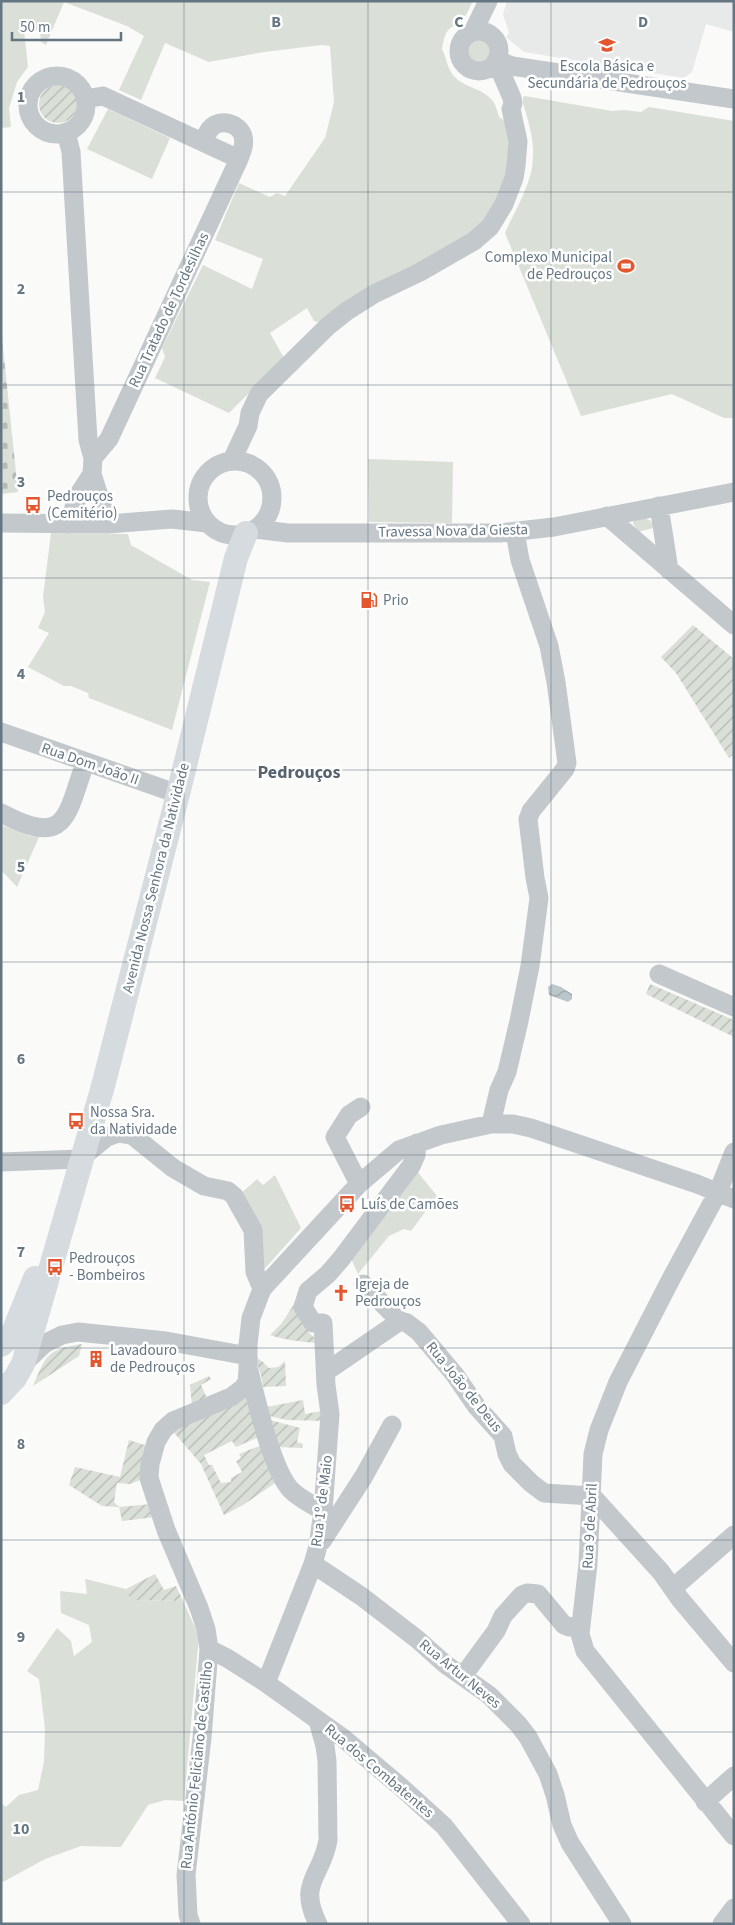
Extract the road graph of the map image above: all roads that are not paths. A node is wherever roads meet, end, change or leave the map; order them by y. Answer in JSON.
{"nodes":[{"id":1,"x":489,"y":1,"type":"edge"},
{"id":2,"x":481,"y":33,"type":"junction"},
{"id":3,"x":497,"y":61,"type":"junction"},
{"id":4,"x":476,"y":72,"type":"junction"},
{"id":5,"x":85,"y":99,"type":"junction"},
{"id":6,"x":734,"y":99,"type":"edge"},
{"id":7,"x":511,"y":110,"type":"junction"},
{"id":8,"x":66,"y":132,"type":"junction"},
{"id":9,"x":203,"y":142,"type":"junction"},
{"id":10,"x":239,"y":159,"type":"junction"},
{"id":11,"x":248,"y":426,"type":"junction"},
{"id":12,"x":232,"y":460,"type":"junction"},
{"id":13,"x":93,"y":466,"type":"junction"},
{"id":14,"x":258,"y":467,"type":"junction"},
{"id":15,"x":198,"y":490,"type":"junction"},
{"id":16,"x":734,"y":492,"type":"edge"},
{"id":17,"x":272,"y":506,"type":"junction"},
{"id":18,"x":659,"y":506,"type":"junction"},
{"id":19,"x":607,"y":516,"type":"junction"},
{"id":20,"x":172,"y":519,"type":"junction"},
{"id":21,"x":1,"y":523,"type":"edge"},
{"id":22,"x":68,"y":524,"type":"junction"},
{"id":23,"x":108,"y":524,"type":"junction"},
{"id":24,"x":234,"y":530,"type":"junction"},
{"id":25,"x":515,"y":532,"type":"junction"},
{"id":26,"x":288,"y":533,"type":"junction"},
{"id":27,"x":669,"y":570,"type":"junction"},
{"id":28,"x":734,"y":625,"type":"edge"},
{"id":29,"x":1,"y":732,"type":"edge"},
{"id":30,"x":85,"y":763,"type":"junction"},
{"id":31,"x":178,"y":794,"type":"junction"},
{"id":32,"x":1,"y":813,"type":"edge"},
{"id":33,"x":659,"y":974,"type":"dead end"},
{"id":34,"x":734,"y":1007,"type":"edge"},
{"id":35,"x":361,"y":1107,"type":"dead end"},
{"id":36,"x":491,"y":1124,"type":"junction"},
{"id":37,"x":417,"y":1143,"type":"junction"},
{"id":38,"x":734,"y":1152,"type":"edge"},
{"id":39,"x":80,"y":1160,"type":"junction"},
{"id":40,"x":1,"y":1162,"type":"edge"},
{"id":41,"x":359,"y":1184,"type":"junction"},
{"id":42,"x":726,"y":1195,"type":"edge"},
{"id":43,"x":70,"y":1196,"type":"junction"},
{"id":44,"x":363,"y":1284,"type":"dead end"},
{"id":45,"x":262,"y":1289,"type":"junction"},
{"id":46,"x":400,"y":1321,"type":"junction"},
{"id":47,"x":1,"y":1345,"type":"edge"},
{"id":48,"x":248,"y":1363,"type":"junction"},
{"id":49,"x":23,"y":1364,"type":"junction"},
{"id":50,"x":327,"y":1371,"type":"junction"},
{"id":51,"x":1,"y":1393,"type":"edge"},
{"id":52,"x":392,"y":1425,"type":"dead end"},
{"id":53,"x":592,"y":1496,"type":"junction"},
{"id":54,"x":324,"y":1511,"type":"junction"},
{"id":55,"x":734,"y":1535,"type":"edge"},
{"id":56,"x":318,"y":1546,"type":"junction"},
{"id":57,"x":313,"y":1564,"type":"junction"},
{"id":58,"x":673,"y":1588,"type":"junction"},
{"id":59,"x":581,"y":1625,"type":"junction"},
{"id":60,"x":209,"y":1649,"type":"junction"},
{"id":61,"x":734,"y":1663,"type":"edge"},
{"id":62,"x":463,"y":1676,"type":"junction"},
{"id":63,"x":266,"y":1683,"type":"junction"},
{"id":64,"x":318,"y":1721,"type":"junction"},
{"id":65,"x":734,"y":1776,"type":"edge"},
{"id":66,"x":705,"y":1802,"type":"junction"},
{"id":67,"x":734,"y":1836,"type":"edge"},
{"id":68,"x":734,"y":1908,"type":"edge"},
{"id":69,"x":191,"y":1924,"type":"edge"},
{"id":70,"x":318,"y":1924,"type":"edge"},
{"id":71,"x":521,"y":1924,"type":"edge"},
{"id":72,"x":622,"y":1924,"type":"edge"},
{"id":73,"x":722,"y":1924,"type":"edge"}],
"edges":[{"from":1,"to":2,"type":"street"},
{"from":2,"to":3,"type":"street"},
{"from":2,"to":4,"type":"street"},
{"from":3,"to":4,"type":"street"},
{"from":3,"to":6,"type":"street"},
{"from":3,"to":7,"type":"street"},
{"from":4,"to":7,"type":"street"},
{"from":5,"to":8,"type":"street"},
{"from":5,"to":8,"type":"street"},
{"from":5,"to":9,"type":"street"},
{"from":7,"to":11,"type":"street"},
{"from":8,"to":13,"type":"street"},
{"from":9,"to":10,"type":"street"},
{"from":9,"to":10,"type":"street","name":"Rua Tratado de Tordesilhas"},
{"from":10,"to":13,"type":"street","name":"Rua Tratado de Tordesilhas"},
{"from":11,"to":12,"type":"street"},
{"from":11,"to":14,"type":"street"},
{"from":12,"to":14,"type":"street"},
{"from":12,"to":15,"type":"street"},
{"from":13,"to":22,"type":"street","name":"Rua Tratado de Tordesilhas"},
{"from":13,"to":23,"type":"street"},
{"from":14,"to":17,"type":"street"},
{"from":15,"to":20,"type":"street"},
{"from":15,"to":24,"type":"street"},
{"from":16,"to":18,"type":"street","name":"Travessa Nova da Giesta"},
{"from":17,"to":24,"type":"street"},
{"from":17,"to":26,"type":"street"},
{"from":18,"to":19,"type":"street","name":"Travessa Nova da Giesta"},
{"from":18,"to":27,"type":"street"},
{"from":19,"to":25,"type":"street","name":"Travessa Nova da Giesta"},
{"from":19,"to":27,"type":"street"},
{"from":20,"to":23,"type":"street","name":"Travessa Nova da Giesta"},
{"from":20,"to":24,"type":"street","name":"Travessa Nova da Giesta"},
{"from":21,"to":22,"type":"street","name":"Travessa Nova da Giesta"},
{"from":22,"to":23,"type":"street","name":"Travessa Nova da Giesta"},
{"from":24,"to":26,"type":"street","name":"Travessa Nova da Giesta"},
{"from":24,"to":31,"type":"main road","name":"Avenida Nossa Senhora da Natividade"},
{"from":25,"to":26,"type":"street","name":"Travessa Nova da Giesta"},
{"from":25,"to":36,"type":"street"},
{"from":27,"to":28,"type":"street"},
{"from":29,"to":30,"type":"street","name":"Rua Dom João II"},
{"from":30,"to":31,"type":"street","name":"Rua Dom João II"},
{"from":30,"to":32,"type":"street"},
{"from":31,"to":39,"type":"main road","name":"Avenida Nossa Senhora da Natividade"},
{"from":33,"to":34,"type":"street"},
{"from":35,"to":41,"type":"street"},
{"from":36,"to":37,"type":"street","name":"Rua António Feliciano de Castilho"},
{"from":36,"to":42,"type":"street","name":"Rua António Feliciano de Castilho"},
{"from":37,"to":41,"type":"street","name":"Rua António Feliciano de Castilho"},
{"from":37,"to":50,"type":"street","name":"Rua 1º de Maio"},
{"from":38,"to":42,"type":"street","name":"Rua 9 de Abril"},
{"from":39,"to":40,"type":"street"},
{"from":39,"to":43,"type":"main road","name":"Avenida Nossa Senhora da Natividade"},
{"from":39,"to":45,"type":"street"},
{"from":41,"to":45,"type":"street","name":"Rua António Feliciano de Castilho"},
{"from":42,"to":53,"type":"street","name":"Rua 9 de Abril"},
{"from":43,"to":47,"type":"main road","name":"Avenida Nossa Senhora da Natividade"},
{"from":43,"to":49,"type":"main road","name":"Avenida Nossa Senhora da Natividade"},
{"from":44,"to":46,"type":"street","name":"Rua João de Deus"},
{"from":45,"to":48,"type":"street","name":"Rua António Feliciano de Castilho"},
{"from":46,"to":50,"type":"street"},
{"from":46,"to":53,"type":"street","name":"Rua João de Deus"},
{"from":48,"to":49,"type":"street"},
{"from":48,"to":54,"type":"street"},
{"from":48,"to":60,"type":"street","name":"Rua António Feliciano de Castilho"},
{"from":49,"to":51,"type":"main road","name":"Avenida Nossa Senhora da Natividade"},
{"from":50,"to":54,"type":"street","name":"Rua 1º de Maio"},
{"from":52,"to":56,"type":"street"},
{"from":53,"to":58,"type":"street"},
{"from":53,"to":59,"type":"street","name":"Rua 9 de Abril"},
{"from":54,"to":56,"type":"street","name":"Rua 1º de Maio"},
{"from":55,"to":58,"type":"street"},
{"from":56,"to":57,"type":"street","name":"Rua 1º de Maio"},
{"from":57,"to":62,"type":"street","name":"Rua Artur Neves"},
{"from":57,"to":63,"type":"street","name":"Rua 1º de Maio"},
{"from":58,"to":61,"type":"street"},
{"from":59,"to":62,"type":"street"},
{"from":59,"to":66,"type":"street","name":"Rua 9 de Abril"},
{"from":60,"to":63,"type":"street","name":"Rua dos Combatentes"},
{"from":60,"to":69,"type":"street","name":"Rua António Feliciano de Castilho"},
{"from":62,"to":72,"type":"street","name":"Rua Artur Neves"},
{"from":63,"to":64,"type":"street","name":"Rua dos Combatentes"},
{"from":64,"to":70,"type":"street"},
{"from":64,"to":71,"type":"street","name":"Rua dos Combatentes"},
{"from":65,"to":66,"type":"street"},
{"from":66,"to":67,"type":"street","name":"Rua 9 de Abril"},
{"from":68,"to":73,"type":"street"}]}
